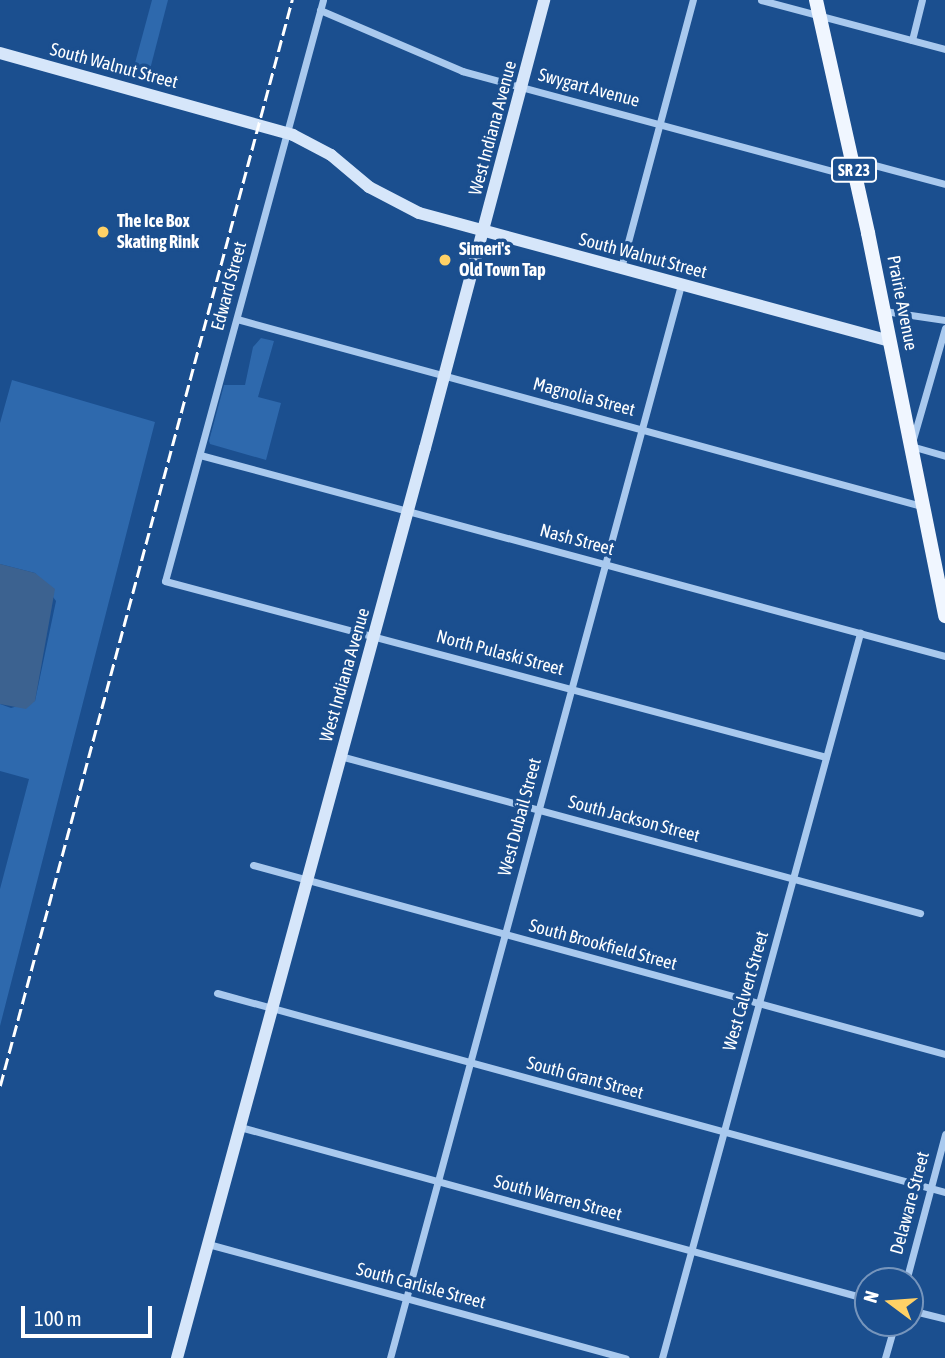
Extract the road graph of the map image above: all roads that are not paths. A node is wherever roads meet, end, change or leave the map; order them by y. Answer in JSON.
{"nodes":[{"id":1,"x":323,"y":0,"type":"edge"},
{"id":2,"x":544,"y":0,"type":"edge"},
{"id":3,"x":693,"y":0,"type":"edge"},
{"id":4,"x":761,"y":0,"type":"edge"},
{"id":5,"x":816,"y":0,"type":"edge"},
{"id":6,"x":922,"y":0,"type":"edge"},
{"id":7,"x":320,"y":10,"type":"junction"},
{"id":8,"x":820,"y":15,"type":"junction"},
{"id":9,"x":912,"y":40,"type":"junction"},
{"id":10,"x":945,"y":49,"type":"edge"},
{"id":11,"x":0,"y":53,"type":"edge"},
{"id":12,"x":522,"y":86,"type":"junction"},
{"id":13,"x":660,"y":124,"type":"junction"},
{"id":14,"x":286,"y":133,"type":"junction"},
{"id":15,"x":852,"y":159,"type":"junction"},
{"id":16,"x":856,"y":177,"type":"junction"},
{"id":17,"x":945,"y":184,"type":"edge"},
{"id":18,"x":484,"y":231,"type":"junction"},
{"id":19,"x":621,"y":268,"type":"junction"},
{"id":20,"x":681,"y":285,"type":"junction"},
{"id":21,"x":884,"y":311,"type":"junction"},
{"id":22,"x":237,"y":319,"type":"junction"},
{"id":23,"x":945,"y":320,"type":"edge"},
{"id":24,"x":945,"y":328,"type":"edge"},
{"id":25,"x":890,"y":341,"type":"junction"},
{"id":26,"x":445,"y":376,"type":"junction"},
{"id":27,"x":642,"y":429,"type":"junction"},
{"id":28,"x":911,"y":446,"type":"junction"},
{"id":29,"x":200,"y":455,"type":"junction"},
{"id":30,"x":945,"y":456,"type":"edge"},
{"id":31,"x":922,"y":506,"type":"junction"},
{"id":32,"x":408,"y":511,"type":"junction"},
{"id":33,"x":605,"y":564,"type":"junction"},
{"id":34,"x":165,"y":581,"type":"joint"},
{"id":35,"x":942,"y":592,"type":"edge"},
{"id":36,"x":945,"y":616,"type":"edge"},
{"id":37,"x":860,"y":633,"type":"junction"},
{"id":38,"x":374,"y":636,"type":"junction"},
{"id":39,"x":945,"y":656,"type":"edge"},
{"id":40,"x":571,"y":688,"type":"junction"},
{"id":41,"x":340,"y":756,"type":"junction"},
{"id":42,"x":826,"y":757,"type":"junction"},
{"id":43,"x":538,"y":810,"type":"junction"},
{"id":44,"x":253,"y":865,"type":"dead end"},
{"id":45,"x":793,"y":879,"type":"junction"},
{"id":46,"x":307,"y":881,"type":"junction"},
{"id":47,"x":920,"y":913,"type":"dead end"},
{"id":48,"x":504,"y":934,"type":"junction"},
{"id":49,"x":217,"y":993,"type":"dead end"},
{"id":50,"x":759,"y":1004,"type":"junction"},
{"id":51,"x":273,"y":1009,"type":"junction"},
{"id":52,"x":945,"y":1054,"type":"edge"},
{"id":53,"x":469,"y":1063,"type":"junction"},
{"id":54,"x":240,"y":1128,"type":"junction"},
{"id":55,"x":723,"y":1132,"type":"junction"},
{"id":56,"x":945,"y":1134,"type":"edge"},
{"id":57,"x":437,"y":1182,"type":"junction"},
{"id":58,"x":930,"y":1188,"type":"junction"},
{"id":59,"x":945,"y":1192,"type":"edge"},
{"id":60,"x":208,"y":1244,"type":"junction"},
{"id":61,"x":691,"y":1251,"type":"junction"},
{"id":62,"x":910,"y":1267,"type":"edge"},
{"id":63,"x":854,"y":1294,"type":"edge"},
{"id":64,"x":405,"y":1298,"type":"junction"},
{"id":65,"x":924,"y":1314,"type":"edge"},
{"id":66,"x":945,"y":1320,"type":"edge"},
{"id":67,"x":891,"y":1337,"type":"edge"},
{"id":68,"x":177,"y":1358,"type":"edge"},
{"id":69,"x":390,"y":1358,"type":"edge"},
{"id":70,"x":626,"y":1358,"type":"edge"},
{"id":71,"x":662,"y":1358,"type":"edge"},
{"id":72,"x":885,"y":1358,"type":"edge"}],
"edges":[{"from":1,"to":7,"type":"street","name":"Edward Street"},
{"from":2,"to":12,"type":"street","name":"West Indiana Avenue"},
{"from":3,"to":13,"type":"street"},
{"from":4,"to":8,"type":"street"},
{"from":5,"to":8,"type":"main road","name":"Prairie Avenue","number":"SR 23"},
{"from":6,"to":9,"type":"street"},
{"from":7,"to":12,"type":"street","name":"Swygart Avenue"},
{"from":7,"to":14,"type":"street","name":"Edward Street"},
{"from":8,"to":9,"type":"street"},
{"from":8,"to":15,"type":"main road","name":"Prairie Avenue","number":"SR 23"},
{"from":9,"to":10,"type":"street"},
{"from":11,"to":14,"type":"street","name":"South Walnut Street"},
{"from":12,"to":13,"type":"street","name":"Swygart Avenue"},
{"from":12,"to":18,"type":"street","name":"West Indiana Avenue"},
{"from":13,"to":16,"type":"street","name":"Swygart Avenue"},
{"from":13,"to":19,"type":"street"},
{"from":14,"to":18,"type":"street","name":"South Walnut Street"},
{"from":14,"to":22,"type":"street","name":"Edward Street"},
{"from":15,"to":16,"type":"main road","name":"Prairie Avenue","number":"SR 23"},
{"from":15,"to":17,"type":"street"},
{"from":16,"to":21,"type":"main road","name":"Prairie Avenue","number":"SR 23"},
{"from":18,"to":19,"type":"street","name":"South Walnut Street"},
{"from":18,"to":26,"type":"street","name":"West Indiana Avenue"},
{"from":19,"to":20,"type":"street","name":"South Walnut Street"},
{"from":20,"to":25,"type":"street","name":"South Walnut Street"},
{"from":20,"to":27,"type":"street","name":"West Dubail Street"},
{"from":21,"to":23,"type":"street"},
{"from":21,"to":25,"type":"main road","name":"Prairie Avenue","number":"SR 23"},
{"from":22,"to":26,"type":"street","name":"Magnolia Street"},
{"from":22,"to":29,"type":"street","name":"Edward Street"},
{"from":24,"to":28,"type":"street"},
{"from":25,"to":28,"type":"main road","name":"Prairie Avenue","number":"SR 23"},
{"from":26,"to":27,"type":"street","name":"Magnolia Street"},
{"from":26,"to":32,"type":"street","name":"West Indiana Avenue"},
{"from":27,"to":31,"type":"street","name":"Magnolia Street"},
{"from":27,"to":33,"type":"street","name":"West Dubail Street"},
{"from":28,"to":30,"type":"street"},
{"from":28,"to":31,"type":"main road","name":"Prairie Avenue","number":"SR 23"},
{"from":29,"to":32,"type":"street","name":"Nash Street"},
{"from":29,"to":34,"type":"street","name":"Edward Street"},
{"from":31,"to":35,"type":"main road","name":"Prairie Avenue","number":"SR 23"},
{"from":32,"to":33,"type":"street","name":"Nash Street"},
{"from":32,"to":38,"type":"street","name":"West Indiana Avenue"},
{"from":33,"to":37,"type":"street","name":"Nash Street"},
{"from":33,"to":40,"type":"street","name":"West Dubail Street"},
{"from":34,"to":38,"type":"street","name":"North Pulaski Street"},
{"from":35,"to":36,"type":"main road","name":"Prairie Avenue","number":"SR 23"},
{"from":37,"to":39,"type":"street","name":"Nash Street"},
{"from":37,"to":42,"type":"street","name":"West Calvert Street"},
{"from":38,"to":40,"type":"street","name":"North Pulaski Street"},
{"from":38,"to":41,"type":"street","name":"West Indiana Avenue"},
{"from":40,"to":42,"type":"street","name":"North Pulaski Street"},
{"from":40,"to":43,"type":"street","name":"West Dubail Street"},
{"from":41,"to":43,"type":"street","name":"South Jackson Street"},
{"from":41,"to":46,"type":"street","name":"West Indiana Avenue"},
{"from":42,"to":45,"type":"street","name":"West Calvert Street"},
{"from":43,"to":45,"type":"street","name":"South Jackson Street"},
{"from":43,"to":48,"type":"street","name":"West Dubail Street"},
{"from":44,"to":46,"type":"street","name":"South Brookfield Street"},
{"from":45,"to":47,"type":"street","name":"South Jackson Street"},
{"from":45,"to":50,"type":"street","name":"West Calvert Street"},
{"from":46,"to":48,"type":"street","name":"South Brookfield Street"},
{"from":46,"to":51,"type":"street","name":"West Indiana Avenue"},
{"from":48,"to":50,"type":"street","name":"South Brookfield Street"},
{"from":48,"to":53,"type":"street","name":"West Dubail Street"},
{"from":49,"to":51,"type":"street","name":"South Grant Street"},
{"from":50,"to":52,"type":"street","name":"South Brookfield Street"},
{"from":50,"to":55,"type":"street","name":"West Calvert Street"},
{"from":51,"to":53,"type":"street","name":"South Grant Street"},
{"from":51,"to":54,"type":"street","name":"West Indiana Avenue"},
{"from":53,"to":55,"type":"street","name":"South Grant Street"},
{"from":53,"to":57,"type":"street","name":"West Dubail Street"},
{"from":54,"to":57,"type":"street","name":"South Warren Street"},
{"from":54,"to":60,"type":"street","name":"West Indiana Avenue"},
{"from":55,"to":58,"type":"street","name":"South Grant Street"},
{"from":55,"to":61,"type":"street","name":"West Calvert Street"},
{"from":56,"to":58,"type":"street","name":"Delaware Street"},
{"from":57,"to":61,"type":"street","name":"South Warren Street"},
{"from":57,"to":64,"type":"street","name":"West Dubail Street"},
{"from":58,"to":59,"type":"street","name":"South Grant Street"},
{"from":58,"to":62,"type":"street","name":"Delaware Street"},
{"from":60,"to":64,"type":"street","name":"South Carlisle Street"},
{"from":60,"to":68,"type":"street","name":"West Indiana Avenue"},
{"from":61,"to":63,"type":"street","name":"South Warren Street"},
{"from":61,"to":71,"type":"street","name":"West Calvert Street"},
{"from":64,"to":69,"type":"street","name":"West Dubail Street"},
{"from":64,"to":70,"type":"street","name":"South Carlisle Street"},
{"from":65,"to":66,"type":"street"},
{"from":67,"to":72,"type":"street"}]}
